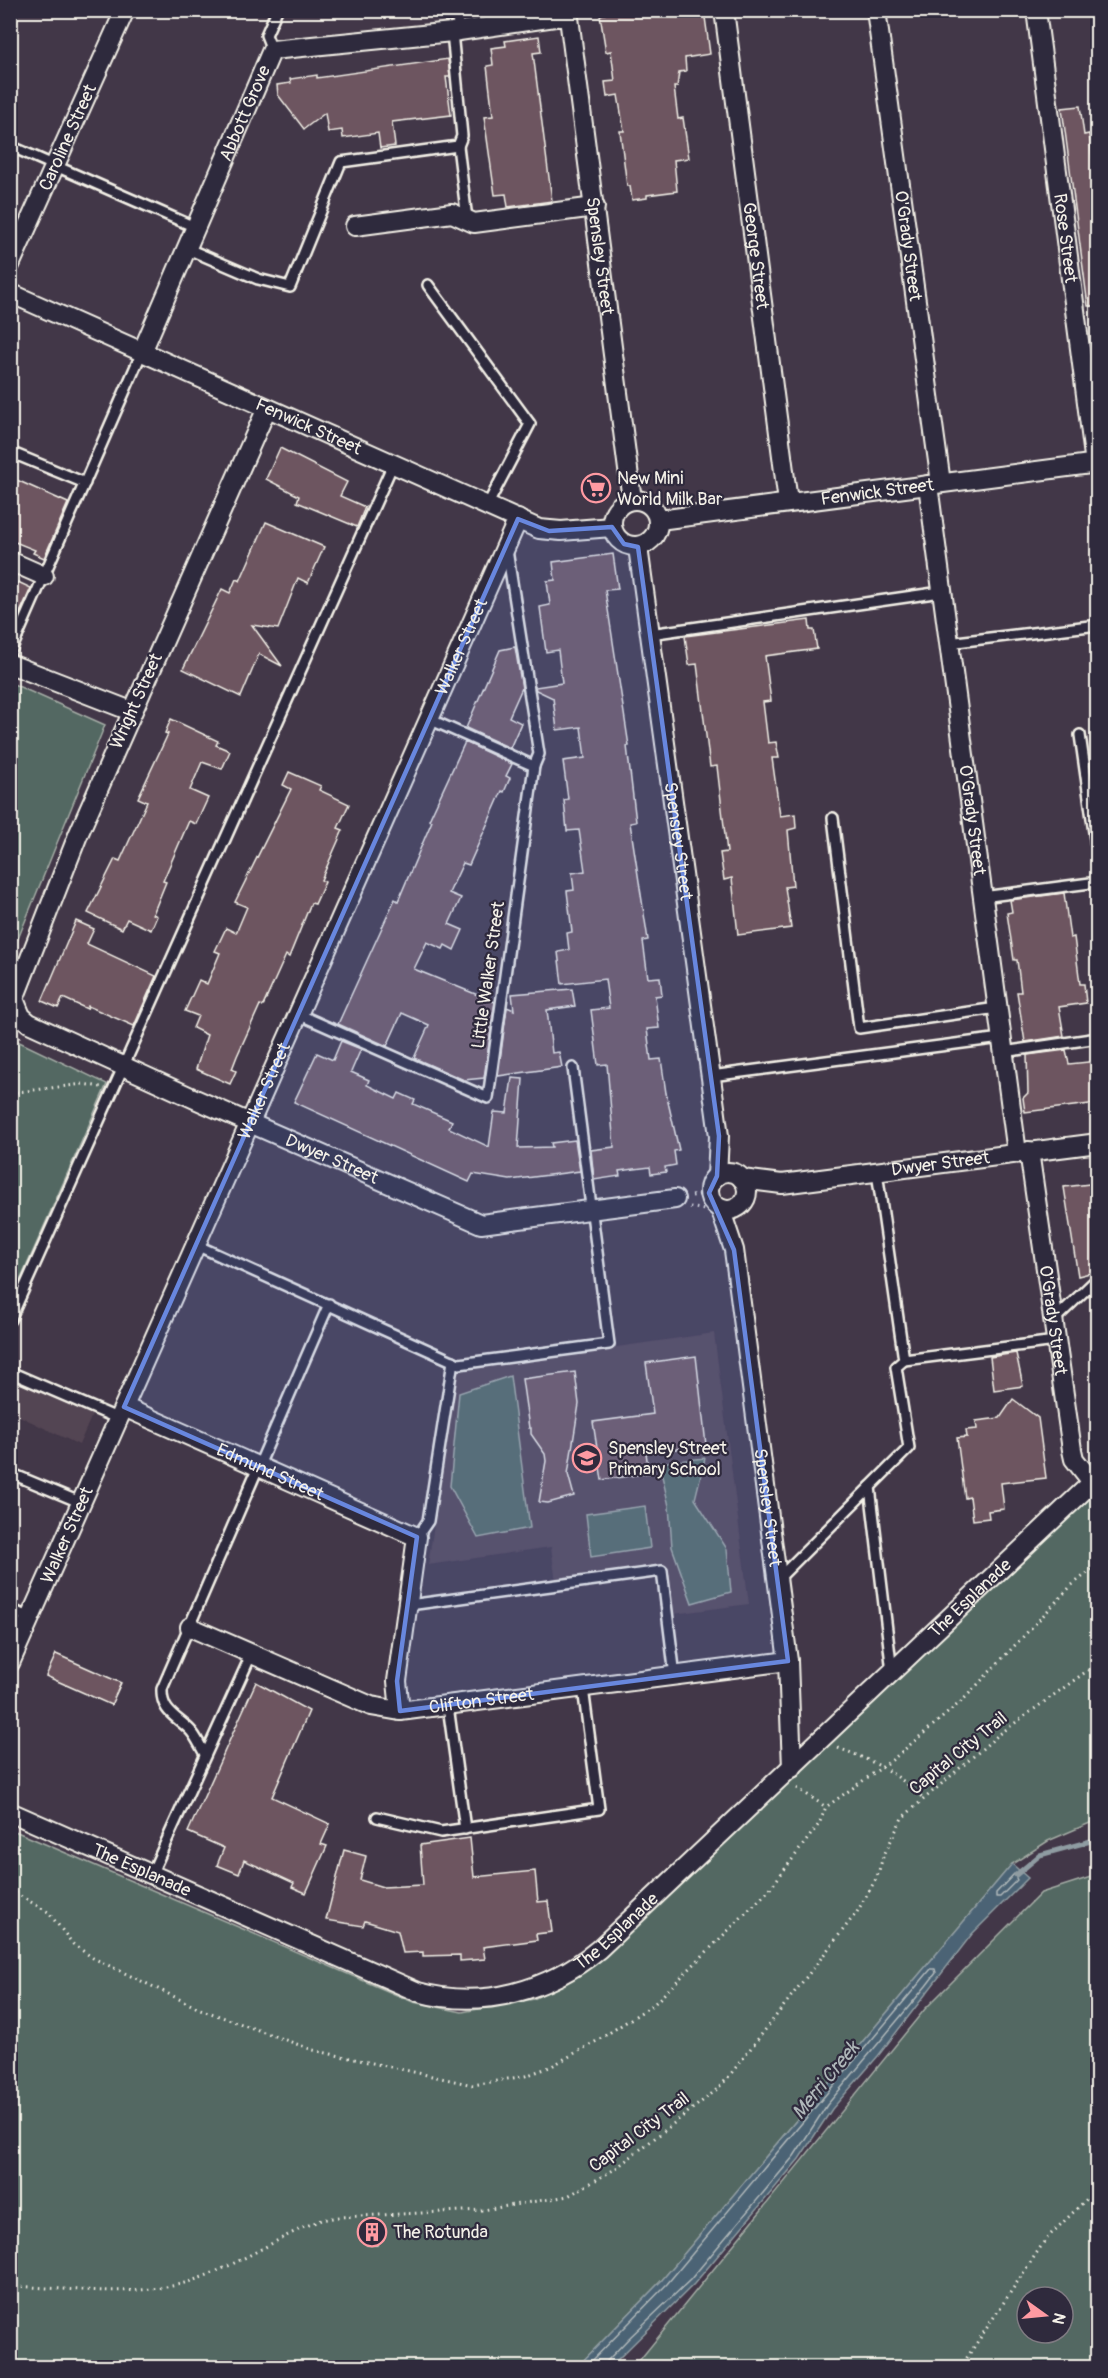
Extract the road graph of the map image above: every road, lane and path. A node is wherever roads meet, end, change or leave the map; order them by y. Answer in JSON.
{"nodes":[{"id":1,"x":124,"y":10,"type":"edge"},
{"id":2,"x":278,"y":10,"type":"edge"},
{"id":3,"x":456,"y":10,"type":"edge"},
{"id":4,"x":723,"y":10,"type":"edge"},
{"id":5,"x":876,"y":10,"type":"edge"},
{"id":6,"x":1036,"y":10,"type":"edge"},
{"id":7,"x":569,"y":13,"type":"edge"},
{"id":8,"x":455,"y":31,"type":"junction"},
{"id":9,"x":272,"y":50,"type":"junction"},
{"id":10,"x":10,"y":146,"type":"edge"},
{"id":11,"x":458,"y":146,"type":"junction"},
{"id":12,"x":54,"y":167,"type":"junction"},
{"id":13,"x":595,"y":207,"type":"junction"},
{"id":14,"x":467,"y":219,"type":"junction"},
{"id":15,"x":355,"y":226,"type":"dead end"},
{"id":16,"x":197,"y":228,"type":"junction"},
{"id":17,"x":188,"y":249,"type":"junction"},
{"id":18,"x":10,"y":266,"type":"edge"},
{"id":19,"x":428,"y":285,"type":"dead end"},
{"id":20,"x":10,"y":293,"type":"edge"},
{"id":21,"x":142,"y":352,"type":"junction"},
{"id":22,"x":267,"y":408,"type":"junction"},
{"id":23,"x":10,"y":452,"type":"edge"},
{"id":24,"x":393,"y":464,"type":"junction"},
{"id":25,"x":1096,"y":464,"type":"edge"},
{"id":26,"x":1098,"y":482,"type":"edge"},
{"id":27,"x":85,"y":483,"type":"junction"},
{"id":28,"x":935,"y":484,"type":"junction"},
{"id":29,"x":633,"y":500,"type":"junction"},
{"id":30,"x":788,"y":502,"type":"junction"},
{"id":31,"x":487,"y":506,"type":"junction"},
{"id":32,"x":518,"y":519,"type":"junction"},
{"id":33,"x":659,"y":519,"type":"junction"},
{"id":34,"x":612,"y":527,"type":"junction"},
{"id":35,"x":506,"y":545,"type":"junction"},
{"id":36,"x":638,"y":547,"type":"junction"},
{"id":37,"x":10,"y":561,"type":"edge"},
{"id":38,"x":44,"y":576,"type":"junction"},
{"id":39,"x":941,"y":592,"type":"junction"},
{"id":40,"x":1098,"y":625,"type":"edge"},
{"id":41,"x":650,"y":634,"type":"junction"},
{"id":42,"x":948,"y":643,"type":"junction"},
{"id":43,"x":10,"y":653,"type":"edge"},
{"id":44,"x":10,"y":664,"type":"edge"},
{"id":45,"x":131,"y":711,"type":"junction"},
{"id":46,"x":429,"y":719,"type":"junction"},
{"id":47,"x":1080,"y":735,"type":"dead end"},
{"id":48,"x":534,"y":766,"type":"junction"},
{"id":49,"x":833,"y":818,"type":"dead end"},
{"id":50,"x":1098,"y":860,"type":"edge"},
{"id":51,"x":1098,"y":882,"type":"edge"},
{"id":52,"x":982,"y":897,"type":"junction"},
{"id":53,"x":14,"y":999,"type":"joint"},
{"id":54,"x":997,"y":1008,"type":"junction"},
{"id":55,"x":298,"y":1014,"type":"junction"},
{"id":56,"x":1098,"y":1038,"type":"edge"},
{"id":57,"x":1002,"y":1045,"type":"junction"},
{"id":58,"x":125,"y":1066,"type":"junction"},
{"id":59,"x":573,"y":1068,"type":"dead end"},
{"id":60,"x":711,"y":1076,"type":"junction"},
{"id":61,"x":114,"y":1089,"type":"junction"},
{"id":62,"x":10,"y":1093,"type":"edge"},
{"id":63,"x":250,"y":1122,"type":"junction"},
{"id":64,"x":1098,"y":1143,"type":"edge"},
{"id":65,"x":1023,"y":1152,"type":"junction"},
{"id":66,"x":877,"y":1172,"type":"junction"},
{"id":67,"x":731,"y":1176,"type":"junction"},
{"id":68,"x":782,"y":1184,"type":"junction"},
{"id":69,"x":675,"y":1199,"type":"joint"},
{"id":70,"x":741,"y":1204,"type":"junction"},
{"id":71,"x":720,"y":1208,"type":"junction"},
{"id":72,"x":590,"y":1209,"type":"junction"},
{"id":73,"x":196,"y":1245,"type":"junction"},
{"id":74,"x":734,"y":1250,"type":"junction"},
{"id":75,"x":1098,"y":1278,"type":"edge"},
{"id":76,"x":329,"y":1304,"type":"junction"},
{"id":77,"x":10,"y":1320,"type":"edge"},
{"id":78,"x":1053,"y":1321,"type":"junction"},
{"id":79,"x":1056,"y":1341,"type":"junction"},
{"id":80,"x":904,"y":1360,"type":"junction"},
{"id":81,"x":453,"y":1361,"type":"junction"},
{"id":82,"x":10,"y":1372,"type":"edge"},
{"id":83,"x":122,"y":1413,"type":"junction"},
{"id":84,"x":258,"y":1465,"type":"junction"},
{"id":85,"x":10,"y":1473,"type":"edge"},
{"id":86,"x":1095,"y":1480,"type":"edge"},
{"id":87,"x":870,"y":1487,"type":"junction"},
{"id":88,"x":82,"y":1503,"type":"junction"},
{"id":89,"x":417,"y":1537,"type":"junction"},
{"id":90,"x":1098,"y":1565,"type":"edge"},
{"id":91,"x":778,"y":1579,"type":"junction"},
{"id":92,"x":409,"y":1605,"type":"junction"},
{"id":93,"x":10,"y":1610,"type":"edge"},
{"id":94,"x":30,"y":1618,"type":"junction"},
{"id":95,"x":190,"y":1627,"type":"junction"},
{"id":96,"x":252,"y":1653,"type":"junction"},
{"id":97,"x":788,"y":1661,"type":"junction"},
{"id":98,"x":10,"y":1663,"type":"edge"},
{"id":99,"x":1098,"y":1663,"type":"edge"},
{"id":100,"x":892,"y":1672,"type":"junction"},
{"id":101,"x":675,"y":1676,"type":"junction"},
{"id":102,"x":583,"y":1688,"type":"junction"},
{"id":103,"x":448,"y":1706,"type":"junction"},
{"id":104,"x":400,"y":1711,"type":"junction"},
{"id":105,"x":819,"y":1741,"type":"junction"},
{"id":106,"x":205,"y":1754,"type":"junction"},
{"id":107,"x":884,"y":1766,"type":"junction"},
{"id":108,"x":792,"y":1767,"type":"junction"},
{"id":109,"x":797,"y":1788,"type":"dead end"},
{"id":110,"x":923,"y":1798,"type":"junction"},
{"id":111,"x":826,"y":1807,"type":"junction"},
{"id":112,"x":12,"y":1814,"type":"edge"},
{"id":113,"x":377,"y":1817,"type":"dead end"},
{"id":114,"x":465,"y":1829,"type":"junction"},
{"id":115,"x":150,"y":1875,"type":"junction"},
{"id":116,"x":10,"y":1890,"type":"edge"},
{"id":117,"x":1098,"y":2188,"type":"edge"},
{"id":118,"x":10,"y":2286,"type":"edge"},
{"id":119,"x":960,"y":2367,"type":"edge"}],
"edges":[{"from":1,"to":12,"type":"street","name":"Caroline Street"},
{"from":2,"to":9,"type":"lane"},
{"from":3,"to":8,"type":"lane"},
{"from":4,"to":30,"type":"street","name":"George Street"},
{"from":5,"to":28,"type":"street","name":"O'Grady Street"},
{"from":6,"to":25,"type":"street","name":"Rose Street"},
{"from":7,"to":8,"type":"street","name":"Abbott Grove"},
{"from":7,"to":13,"type":"street","name":"Spensley Street"},
{"from":8,"to":9,"type":"street","name":"Abbott Grove"},
{"from":8,"to":11,"type":"lane"},
{"from":9,"to":16,"type":"street","name":"Abbott Grove"},
{"from":10,"to":12,"type":"lane"},
{"from":11,"to":14,"type":"lane"},
{"from":11,"to":17,"type":"lane"},
{"from":12,"to":16,"type":"lane"},
{"from":12,"to":18,"type":"street","name":"Caroline Street"},
{"from":13,"to":14,"type":"street"},
{"from":13,"to":29,"type":"street","name":"Spensley Street"},
{"from":14,"to":15,"type":"street"},
{"from":16,"to":17,"type":"street","name":"Abbott Grove"},
{"from":17,"to":21,"type":"street","name":"Abbott Grove"},
{"from":19,"to":31,"type":"lane"},
{"from":20,"to":21,"type":"street","name":"Fenwick Street"},
{"from":21,"to":22,"type":"street","name":"Fenwick Street"},
{"from":21,"to":27,"type":"lane"},
{"from":22,"to":24,"type":"street","name":"Fenwick Street"},
{"from":22,"to":45,"type":"street","name":"Wright Street"},
{"from":23,"to":27,"type":"lane"},
{"from":24,"to":31,"type":"street","name":"Fenwick Street"},
{"from":24,"to":58,"type":"lane"},
{"from":25,"to":26,"type":"lane"},
{"from":25,"to":28,"type":"street","name":"Fenwick Street"},
{"from":27,"to":38,"type":"lane"},
{"from":28,"to":30,"type":"street","name":"Fenwick Street"},
{"from":28,"to":39,"type":"street","name":"O'Grady Street"},
{"from":29,"to":33,"type":"street"},
{"from":29,"to":34,"type":"street"},
{"from":30,"to":33,"type":"street","name":"Fenwick Street"},
{"from":31,"to":32,"type":"street","name":"Fenwick Street"},
{"from":32,"to":34,"type":"street","name":"Fenwick Street"},
{"from":32,"to":35,"type":"street","name":"Walker Street"},
{"from":33,"to":36,"type":"street"},
{"from":34,"to":36,"type":"street"},
{"from":35,"to":46,"type":"street","name":"Walker Street"},
{"from":35,"to":48,"type":"lane"},
{"from":36,"to":41,"type":"street","name":"Spensley Street"},
{"from":37,"to":38,"type":"street"},
{"from":38,"to":43,"type":"lane"},
{"from":39,"to":41,"type":"lane"},
{"from":39,"to":42,"type":"street","name":"O'Grady Street"},
{"from":40,"to":42,"type":"lane"},
{"from":41,"to":60,"type":"street","name":"Spensley Street"},
{"from":42,"to":52,"type":"street","name":"O'Grady Street"},
{"from":44,"to":45,"type":"street"},
{"from":45,"to":53,"type":"street","name":"Wright Street"},
{"from":46,"to":48,"type":"lane"},
{"from":46,"to":55,"type":"street","name":"Walker Street"},
{"from":47,"to":50,"type":"lane"},
{"from":48,"to":55,"type":"lane","name":"Little Walker Street"},
{"from":49,"to":54,"type":"lane"},
{"from":51,"to":52,"type":"lane"},
{"from":52,"to":54,"type":"street","name":"O'Grady Street"},
{"from":53,"to":58,"type":"street","name":"Dwyer Street"},
{"from":54,"to":57,"type":"street","name":"O'Grady Street"},
{"from":55,"to":63,"type":"street","name":"Walker Street"},
{"from":56,"to":57,"type":"lane"},
{"from":57,"to":60,"type":"lane"},
{"from":57,"to":65,"type":"street","name":"O'Grady Street"},
{"from":58,"to":61,"type":"lane"},
{"from":58,"to":63,"type":"street","name":"Dwyer Street"},
{"from":59,"to":72,"type":"lane"},
{"from":60,"to":67,"type":"street","name":"Spensley Street"},
{"from":61,"to":62,"type":"path"},
{"from":61,"to":77,"type":"lane"},
{"from":63,"to":72,"type":"street","name":"Dwyer Street"},
{"from":63,"to":73,"type":"street","name":"Walker Street"},
{"from":64,"to":65,"type":"street","name":"Dwyer Street"},
{"from":65,"to":66,"type":"street","name":"Dwyer Street"},
{"from":65,"to":78,"type":"street","name":"O'Grady Street"},
{"from":66,"to":68,"type":"street","name":"Dwyer Street"},
{"from":66,"to":80,"type":"lane"},
{"from":67,"to":68,"type":"street","name":"Dwyer Street"},
{"from":67,"to":70,"type":"street"},
{"from":67,"to":71,"type":"street"},
{"from":68,"to":70,"type":"street","name":"Dwyer Street"},
{"from":69,"to":71,"type":"path"},
{"from":69,"to":72,"type":"street","name":"Dwyer Street"},
{"from":70,"to":71,"type":"street"},
{"from":70,"to":74,"type":"street","name":"Spensley Street"},
{"from":71,"to":74,"type":"street","name":"Spensley Street"},
{"from":72,"to":81,"type":"lane"},
{"from":73,"to":76,"type":"lane"},
{"from":73,"to":83,"type":"street","name":"Walker Street"},
{"from":74,"to":91,"type":"street","name":"Spensley Street"},
{"from":75,"to":78,"type":"lane"},
{"from":76,"to":81,"type":"lane"},
{"from":76,"to":84,"type":"lane"},
{"from":78,"to":79,"type":"street","name":"O'Grady Street"},
{"from":79,"to":80,"type":"lane"},
{"from":79,"to":86,"type":"street","name":"O'Grady Street"},
{"from":80,"to":87,"type":"lane"},
{"from":81,"to":89,"type":"lane"},
{"from":82,"to":83,"type":"lane"},
{"from":83,"to":84,"type":"street","name":"Edmund Street"},
{"from":83,"to":88,"type":"street","name":"Walker Street"},
{"from":84,"to":89,"type":"street","name":"Edmund Street"},
{"from":84,"to":95,"type":"lane"},
{"from":85,"to":88,"type":"lane"},
{"from":86,"to":100,"type":"street","name":"The Esplanade"},
{"from":87,"to":91,"type":"lane"},
{"from":87,"to":100,"type":"lane"},
{"from":88,"to":94,"type":"street","name":"Walker Street"},
{"from":89,"to":92,"type":"street"},
{"from":90,"to":107,"type":"path"},
{"from":91,"to":97,"type":"street","name":"Spensley Street"},
{"from":92,"to":101,"type":"lane"},
{"from":92,"to":104,"type":"street"},
{"from":93,"to":94,"type":"lane"},
{"from":94,"to":98,"type":"street","name":"Walker Street"},
{"from":95,"to":96,"type":"street","name":"Clifton Street"},
{"from":95,"to":106,"type":"lane"},
{"from":96,"to":104,"type":"street","name":"Clifton Street"},
{"from":96,"to":106,"type":"lane"},
{"from":97,"to":101,"type":"street","name":"Clifton Street"},
{"from":97,"to":108,"type":"street","name":"Spensley Street"},
{"from":99,"to":110,"type":"path","name":"Capital City Trail"},
{"from":100,"to":105,"type":"street","name":"The Esplanade"},
{"from":101,"to":102,"type":"street","name":"Clifton Street"},
{"from":102,"to":103,"type":"street","name":"Clifton Street"},
{"from":102,"to":114,"type":"lane"},
{"from":103,"to":104,"type":"street","name":"Clifton Street"},
{"from":103,"to":114,"type":"lane"},
{"from":105,"to":107,"type":"path"},
{"from":105,"to":108,"type":"street","name":"The Esplanade"},
{"from":106,"to":115,"type":"lane"},
{"from":107,"to":110,"type":"path"},
{"from":107,"to":111,"type":"path"},
{"from":108,"to":115,"type":"street","name":"The Esplanade"},
{"from":109,"to":111,"type":"path"},
{"from":110,"to":118,"type":"path","name":"Capital City Trail"},
{"from":111,"to":116,"type":"path"},
{"from":112,"to":115,"type":"street","name":"The Esplanade"},
{"from":113,"to":114,"type":"lane"},
{"from":117,"to":119,"type":"path"}]}
